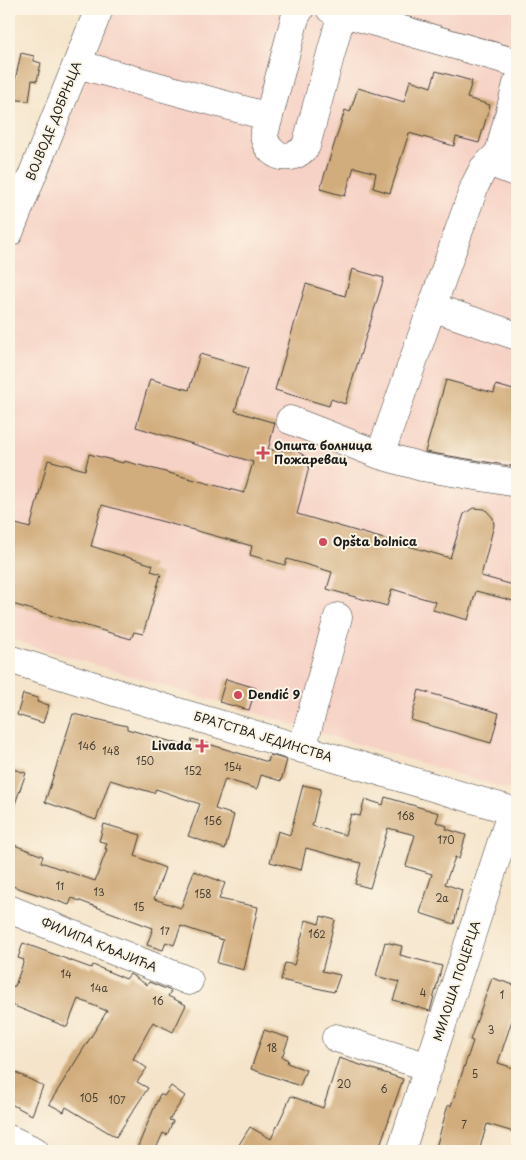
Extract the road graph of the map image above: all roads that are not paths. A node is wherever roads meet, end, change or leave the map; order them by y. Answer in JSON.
{"nodes":[{"id":1,"x":99,"y":9,"type":"edge"},
{"id":2,"x":300,"y":9,"type":"edge"},
{"id":3,"x":336,"y":11,"type":"edge"},
{"id":4,"x":517,"y":63,"type":"edge"},
{"id":5,"x":77,"y":64,"type":"junction"},
{"id":6,"x":517,"y":84,"type":"edge"},
{"id":7,"x":269,"y":117,"type":"junction"},
{"id":8,"x":492,"y":163,"type":"junction"},
{"id":9,"x":517,"y":173,"type":"edge"},
{"id":10,"x":9,"y":233,"type":"edge"},
{"id":11,"x":432,"y":307,"type":"junction"},
{"id":12,"x":517,"y":336,"type":"edge"},
{"id":13,"x":290,"y":420,"type":"dead end"},
{"id":14,"x":380,"y":455,"type":"junction"},
{"id":15,"x":517,"y":483,"type":"edge"},
{"id":16,"x":338,"y":618,"type":"dead end"},
{"id":17,"x":9,"y":660,"type":"edge"},
{"id":18,"x":302,"y":749,"type":"junction"},
{"id":19,"x":515,"y":811,"type":"edge"},
{"id":20,"x":9,"y":910,"type":"edge"},
{"id":21,"x":189,"y":981,"type":"dead end"},
{"id":22,"x":336,"y":1038,"type":"dead end"},
{"id":23,"x":429,"y":1067,"type":"junction"},
{"id":24,"x":9,"y":1139,"type":"edge"},
{"id":25,"x":35,"y":1151,"type":"edge"},
{"id":26,"x":401,"y":1151,"type":"edge"}],
"edges":[{"from":1,"to":5,"type":"street","name":"ВОЈВОДЕ ДОБРЊЦА"},
{"from":2,"to":7,"type":"street"},
{"from":3,"to":4,"type":"street"},
{"from":3,"to":7,"type":"street"},
{"from":5,"to":7,"type":"street"},
{"from":5,"to":10,"type":"street","name":"ВОЈВОДЕ ДОБРЊЦА"},
{"from":6,"to":8,"type":"street"},
{"from":8,"to":9,"type":"street"},
{"from":8,"to":11,"type":"street"},
{"from":11,"to":12,"type":"street"},
{"from":11,"to":14,"type":"street"},
{"from":13,"to":14,"type":"street"},
{"from":14,"to":15,"type":"street"},
{"from":16,"to":18,"type":"street"},
{"from":17,"to":18,"type":"street","name":"БРАТСТВА ЈЕДИНСТВА"},
{"from":18,"to":19,"type":"street","name":"БРАТСТВА ЈЕДИНСТВА"},
{"from":19,"to":23,"type":"street","name":"МИЛОША ПОЦЕРЦА"},
{"from":20,"to":21,"type":"street","name":"ФИЛИПА КЉАЈИЋА"},
{"from":22,"to":23,"type":"street"},
{"from":23,"to":26,"type":"street","name":"МИЛОША ПОЦЕРЦА"},
{"from":24,"to":25,"type":"street"}]}
